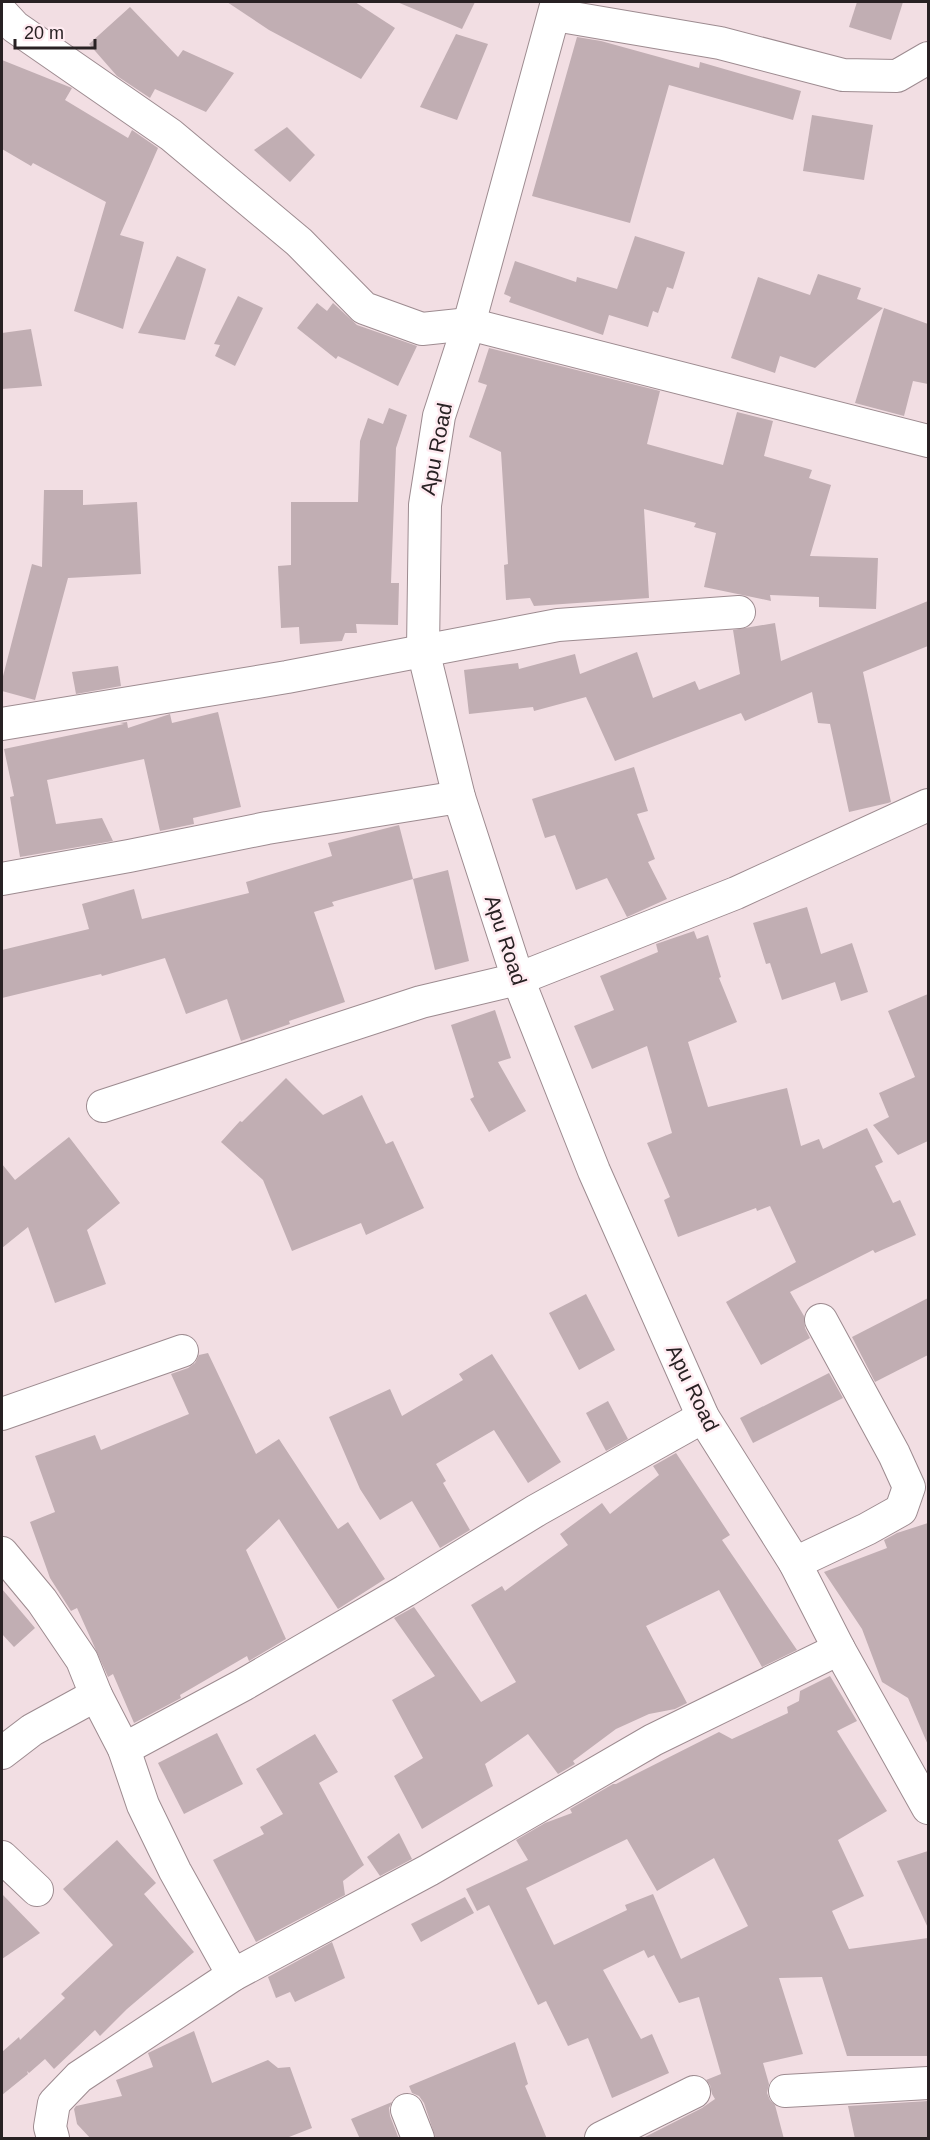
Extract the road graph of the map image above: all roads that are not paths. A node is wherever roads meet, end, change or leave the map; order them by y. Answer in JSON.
{"nodes":[{"id":1,"x":556,"y":8,"type":"edge"},
{"id":2,"x":2,"y":13,"type":"edge"},
{"id":3,"x":928,"y":58,"type":"edge"},
{"id":4,"x":469,"y":324,"type":"junction"},
{"id":5,"x":928,"y":441,"type":"edge"},
{"id":6,"x":739,"y":612,"type":"dead end"},
{"id":7,"x":423,"y":650,"type":"junction"},
{"id":8,"x":2,"y":724,"type":"edge"},
{"id":9,"x":459,"y":797,"type":"junction"},
{"id":10,"x":928,"y":805,"type":"edge"},
{"id":11,"x":2,"y":879,"type":"edge"},
{"id":12,"x":518,"y":979,"type":"junction"},
{"id":13,"x":103,"y":1106,"type":"dead end"},
{"id":14,"x":821,"y":1320,"type":"dead end"},
{"id":15,"x":182,"y":1351,"type":"dead end"},
{"id":16,"x":2,"y":1414,"type":"edge"},
{"id":17,"x":703,"y":1417,"type":"junction"},
{"id":18,"x":2,"y":1553,"type":"edge"},
{"id":19,"x":795,"y":1563,"type":"junction"},
{"id":20,"x":839,"y":1649,"type":"junction"},
{"id":21,"x":96,"y":1695,"type":"junction"},
{"id":22,"x":124,"y":1749,"type":"junction"},
{"id":23,"x":2,"y":1753,"type":"edge"},
{"id":24,"x":928,"y":1808,"type":"edge"},
{"id":25,"x":2,"y":1857,"type":"edge"},
{"id":26,"x":38,"y":1890,"type":"dead end"},
{"id":27,"x":233,"y":1975,"type":"junction"},
{"id":28,"x":928,"y":2083,"type":"edge"},
{"id":29,"x":785,"y":2091,"type":"dead end"},
{"id":30,"x":694,"y":2092,"type":"dead end"},
{"id":31,"x":53,"y":2139,"type":"edge"},
{"id":32,"x":601,"y":2139,"type":"edge"}],
"edges":[{"from":1,"to":3,"type":"street"},
{"from":1,"to":4,"type":"street","name":"Apu Road"},
{"from":2,"to":4,"type":"street"},
{"from":4,"to":5,"type":"street"},
{"from":4,"to":7,"type":"street","name":"Apu Road"},
{"from":6,"to":7,"type":"street"},
{"from":7,"to":8,"type":"street"},
{"from":7,"to":9,"type":"street","name":"Apu Road"},
{"from":9,"to":11,"type":"street"},
{"from":9,"to":12,"type":"street","name":"Apu Road"},
{"from":10,"to":12,"type":"street"},
{"from":12,"to":13,"type":"street"},
{"from":12,"to":17,"type":"street","name":"Apu Road"},
{"from":14,"to":19,"type":"street"},
{"from":15,"to":16,"type":"street"},
{"from":17,"to":19,"type":"street","name":"Apu Road"},
{"from":17,"to":22,"type":"street"},
{"from":18,"to":21,"type":"street"},
{"from":19,"to":20,"type":"street","name":"Apu Road"},
{"from":20,"to":24,"type":"street","name":"Apu Road"},
{"from":20,"to":27,"type":"street"},
{"from":21,"to":22,"type":"street"},
{"from":21,"to":23,"type":"street"},
{"from":22,"to":27,"type":"street"},
{"from":25,"to":26,"type":"street"},
{"from":27,"to":31,"type":"street"},
{"from":28,"to":29,"type":"street"},
{"from":30,"to":32,"type":"street"}]}
